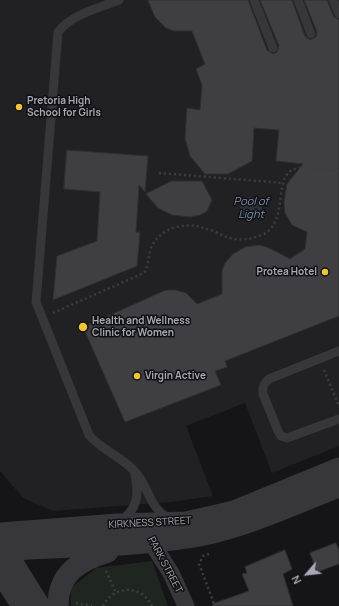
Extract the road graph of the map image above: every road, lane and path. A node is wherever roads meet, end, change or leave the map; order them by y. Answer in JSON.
{"nodes":[{"id":1,"x":119,"y":0,"type":"edge"},
{"id":2,"x":254,"y":0,"type":"edge"},
{"id":3,"x":298,"y":0,"type":"edge"},
{"id":4,"x":333,"y":0,"type":"edge"},
{"id":5,"x":339,"y":14,"type":"edge"},
{"id":6,"x":311,"y":34,"type":"dead end"},
{"id":7,"x":273,"y":48,"type":"dead end"},
{"id":8,"x":339,"y":171,"type":"edge"},
{"id":9,"x":159,"y":173,"type":"dead end"},
{"id":10,"x":283,"y":183,"type":"junction"},
{"id":11,"x":41,"y":318,"type":"junction"},
{"id":12,"x":339,"y":351,"type":"edge"},
{"id":13,"x":320,"y":359,"type":"junction"},
{"id":14,"x":339,"y":406,"type":"edge"},
{"id":15,"x":339,"y":418,"type":"edge"},
{"id":16,"x":339,"y":468,"type":"edge"},
{"id":17,"x":134,"y":470,"type":"junction"},
{"id":18,"x":339,"y":487,"type":"edge"},
{"id":19,"x":178,"y":523,"type":"junction"},
{"id":20,"x":117,"y":524,"type":"junction"},
{"id":21,"x":144,"y":536,"type":"junction"},
{"id":22,"x":1,"y":544,"type":"edge"},
{"id":23,"x":216,"y":550,"type":"dead end"},
{"id":24,"x":104,"y":567,"type":"dead end"},
{"id":25,"x":0,"y":572,"type":"edge"},
{"id":26,"x":116,"y":592,"type":"junction"},
{"id":27,"x":72,"y":603,"type":"edge"},
{"id":28,"x":22,"y":606,"type":"edge"},
{"id":29,"x":40,"y":606,"type":"edge"},
{"id":30,"x":92,"y":606,"type":"edge"},
{"id":31,"x":103,"y":606,"type":"edge"},
{"id":32,"x":152,"y":606,"type":"edge"},
{"id":33,"x":186,"y":606,"type":"edge"},
{"id":34,"x":215,"y":606,"type":"edge"}],
"edges":[{"from":1,"to":11,"type":"lane"},
{"from":2,"to":7,"type":"lane"},
{"from":3,"to":6,"type":"lane"},
{"from":4,"to":5,"type":"lane"},
{"from":8,"to":10,"type":"path"},
{"from":9,"to":10,"type":"path"},
{"from":10,"to":11,"type":"path"},
{"from":11,"to":17,"type":"lane"},
{"from":12,"to":13,"type":"lane"},
{"from":13,"to":14,"type":"path"},
{"from":13,"to":15,"type":"lane"},
{"from":16,"to":19,"type":"street","name":"KIRKNESS STREET"},
{"from":17,"to":19,"type":"lane"},
{"from":17,"to":20,"type":"lane"},
{"from":18,"to":21,"type":"street","name":"KIRKNESS STREET"},
{"from":19,"to":21,"type":"street","name":"KIRKNESS STREET"},
{"from":20,"to":21,"type":"street","name":"KIRKNESS STREET"},
{"from":20,"to":22,"type":"street","name":"KIRKNESS STREET"},
{"from":21,"to":22,"type":"street","name":"KIRKNESS STREET"},
{"from":21,"to":27,"type":"street"},
{"from":21,"to":33,"type":"street","name":"PARK STREET"},
{"from":22,"to":29,"type":"street"},
{"from":23,"to":34,"type":"path"},
{"from":24,"to":26,"type":"path"},
{"from":25,"to":28,"type":"street"},
{"from":26,"to":31,"type":"path"},
{"from":26,"to":32,"type":"path"},
{"from":27,"to":30,"type":"path"}]}
